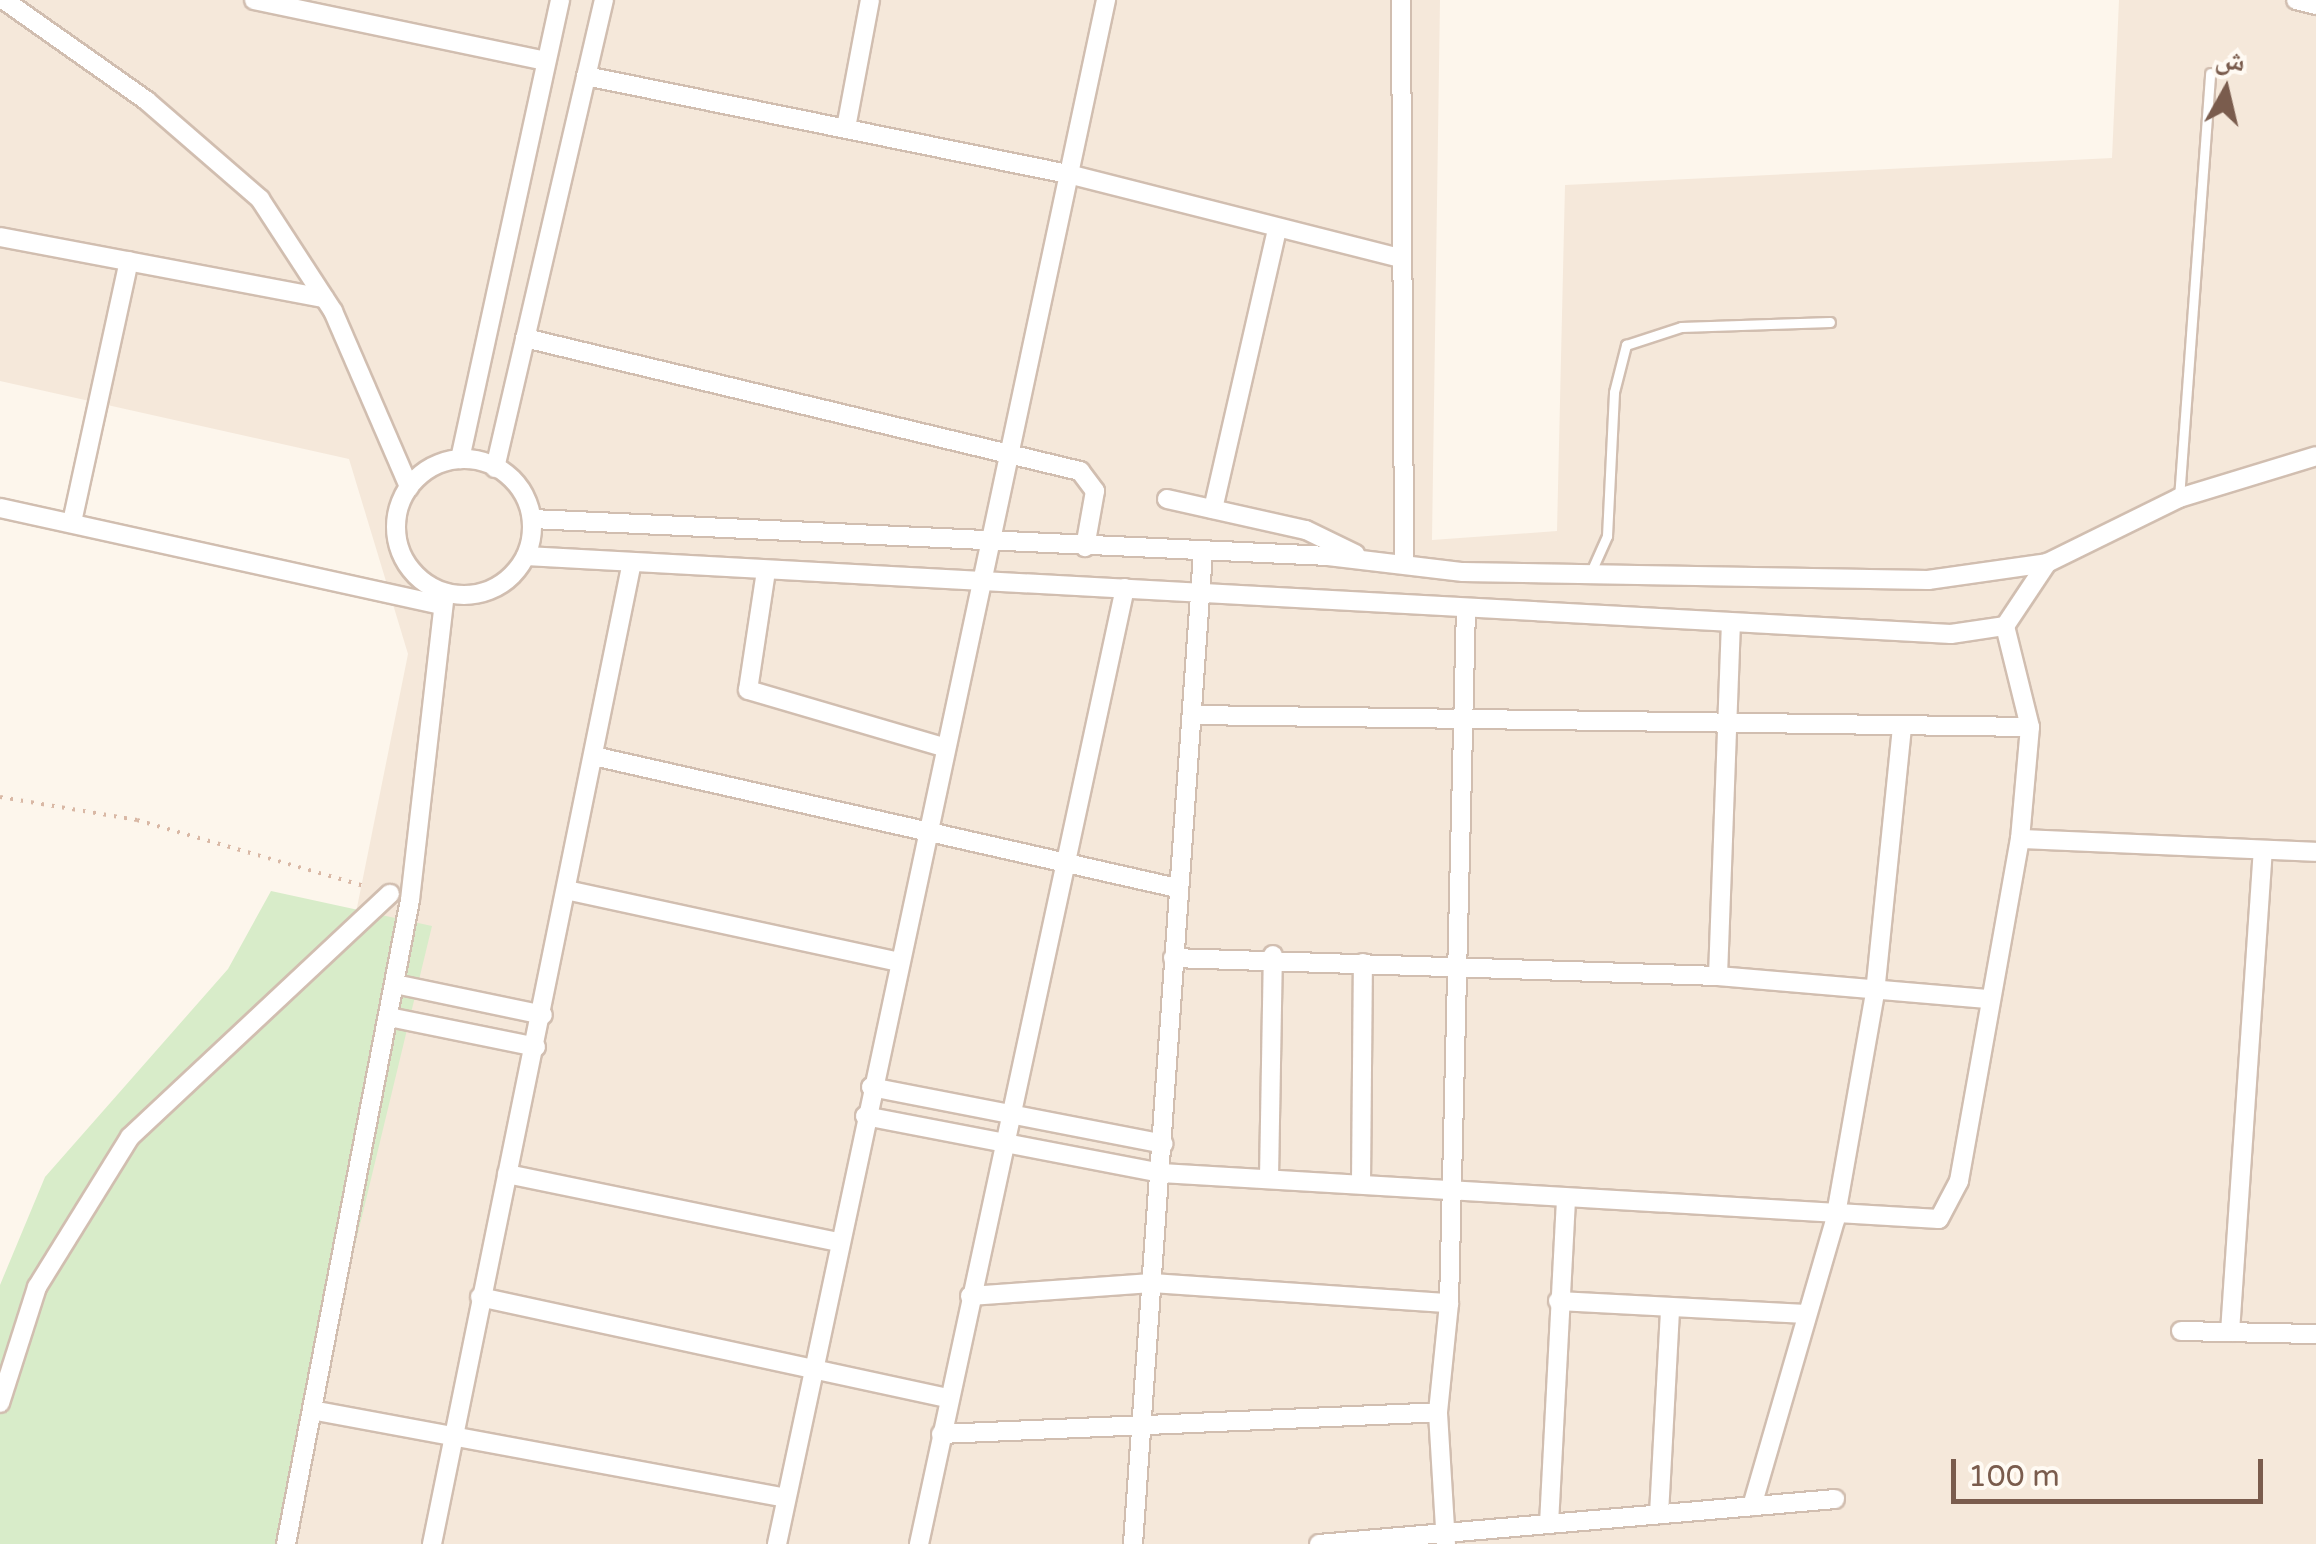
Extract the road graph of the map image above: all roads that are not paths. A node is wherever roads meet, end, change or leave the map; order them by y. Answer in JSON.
{"nodes":[{"id":1,"x":4,"y":0,"type":"edge"},
{"id":2,"x":254,"y":0,"type":"edge"},
{"id":3,"x":560,"y":0,"type":"edge"},
{"id":4,"x":604,"y":0,"type":"edge"},
{"id":5,"x":870,"y":0,"type":"edge"},
{"id":6,"x":1106,"y":0,"type":"edge"},
{"id":7,"x":1401,"y":0,"type":"edge"},
{"id":8,"x":2296,"y":0,"type":"edge"},
{"id":9,"x":2316,"y":5,"type":"edge"},
{"id":10,"x":546,"y":61,"type":"junction"},
{"id":11,"x":2210,"y":73,"type":"dead end"},
{"id":12,"x":586,"y":76,"type":"junction"},
{"id":13,"x":846,"y":128,"type":"junction"},
{"id":14,"x":1072,"y":175,"type":"junction"},
{"id":15,"x":1277,"y":229,"type":"junction"},
{"id":16,"x":0,"y":237,"type":"edge"},
{"id":17,"x":1400,"y":258,"type":"junction"},
{"id":18,"x":129,"y":261,"type":"junction"},
{"id":19,"x":324,"y":298,"type":"junction"},
{"id":20,"x":1830,"y":322,"type":"dead end"},
{"id":21,"x":524,"y":338,"type":"junction"},
{"id":22,"x":1002,"y":453,"type":"junction"},
{"id":23,"x":2316,"y":456,"type":"edge"},
{"id":24,"x":460,"y":459,"type":"junction"},
{"id":25,"x":494,"y":468,"type":"junction"},
{"id":26,"x":409,"y":486,"type":"junction"},
{"id":27,"x":2179,"y":498,"type":"junction"},
{"id":28,"x":1167,"y":499,"type":"dead end"},
{"id":29,"x":0,"y":508,"type":"edge"},
{"id":30,"x":1213,"y":509,"type":"junction"},
{"id":31,"x":532,"y":519,"type":"junction"},
{"id":32,"x":72,"y":522,"type":"junction"},
{"id":33,"x":987,"y":539,"type":"junction"},
{"id":34,"x":1085,"y":547,"type":"junction"},
{"id":35,"x":1202,"y":552,"type":"junction"},
{"id":36,"x":526,"y":556,"type":"junction"},
{"id":37,"x":1365,"y":559,"type":"junction"},
{"id":38,"x":632,"y":562,"type":"junction"},
{"id":39,"x":1404,"y":562,"type":"junction"},
{"id":40,"x":2047,"y":563,"type":"junction"},
{"id":41,"x":766,"y":571,"type":"junction"},
{"id":42,"x":1590,"y":574,"type":"junction"},
{"id":43,"x":976,"y":578,"type":"junction"},
{"id":44,"x":1126,"y":588,"type":"junction"},
{"id":45,"x":1200,"y":594,"type":"junction"},
{"id":46,"x":444,"y":599,"type":"junction"},
{"id":47,"x":1466,"y":608,"type":"junction"},
{"id":48,"x":1730,"y":624,"type":"junction"},
{"id":49,"x":2005,"y":626,"type":"junction"},
{"id":50,"x":1192,"y":715,"type":"junction"},
{"id":51,"x":1461,"y":719,"type":"junction"},
{"id":52,"x":1727,"y":722,"type":"junction"},
{"id":53,"x":1902,"y":725,"type":"junction"},
{"id":54,"x":2030,"y":727,"type":"junction"},
{"id":55,"x":940,"y":746,"type":"junction"},
{"id":56,"x":598,"y":758,"type":"junction"},
{"id":57,"x":922,"y":836,"type":"junction"},
{"id":58,"x":2020,"y":840,"type":"junction"},
{"id":59,"x":2264,"y":850,"type":"junction"},
{"id":60,"x":2316,"y":852,"type":"edge"},
{"id":61,"x":1062,"y":866,"type":"junction"},
{"id":62,"x":1177,"y":888,"type":"junction"},
{"id":63,"x":572,"y":891,"type":"junction"},
{"id":64,"x":390,"y":894,"type":"road end"},
{"id":65,"x":1273,"y":956,"type":"junction"},
{"id":66,"x":1173,"y":958,"type":"junction"},
{"id":67,"x":895,"y":960,"type":"junction"},
{"id":68,"x":1363,"y":963,"type":"junction"},
{"id":69,"x":1455,"y":970,"type":"junction"},
{"id":70,"x":1718,"y":976,"type":"junction"},
{"id":71,"x":395,"y":984,"type":"junction"},
{"id":72,"x":1875,"y":993,"type":"junction"},
{"id":73,"x":1986,"y":999,"type":"junction"},
{"id":74,"x":543,"y":1016,"type":"junction"},
{"id":75,"x":389,"y":1017,"type":"junction"},
{"id":76,"x":536,"y":1046,"type":"junction"},
{"id":77,"x":871,"y":1087,"type":"junction"},
{"id":78,"x":1010,"y":1115,"type":"junction"},
{"id":79,"x":865,"y":1116,"type":"junction"},
{"id":80,"x":1004,"y":1144,"type":"junction"},
{"id":81,"x":1163,"y":1144,"type":"junction"},
{"id":82,"x":1161,"y":1172,"type":"junction"},
{"id":83,"x":507,"y":1174,"type":"junction"},
{"id":84,"x":1269,"y":1178,"type":"junction"},
{"id":85,"x":1361,"y":1183,"type":"junction"},
{"id":86,"x":1451,"y":1188,"type":"junction"},
{"id":87,"x":1566,"y":1198,"type":"junction"},
{"id":88,"x":1835,"y":1220,"type":"junction"},
{"id":89,"x":839,"y":1242,"type":"junction"},
{"id":90,"x":1152,"y":1282,"type":"junction"},
{"id":91,"x":970,"y":1296,"type":"junction"},
{"id":92,"x":480,"y":1297,"type":"junction"},
{"id":93,"x":1558,"y":1301,"type":"junction"},
{"id":94,"x":1449,"y":1303,"type":"junction"},
{"id":95,"x":1670,"y":1311,"type":"junction"},
{"id":96,"x":1802,"y":1314,"type":"junction"},
{"id":97,"x":2181,"y":1331,"type":"dead end"},
{"id":98,"x":2230,"y":1332,"type":"junction"},
{"id":99,"x":2316,"y":1334,"type":"edge"},
{"id":100,"x":810,"y":1371,"type":"junction"},
{"id":101,"x":948,"y":1398,"type":"junction"},
{"id":102,"x":0,"y":1403,"type":"edge"},
{"id":103,"x":317,"y":1412,"type":"junction"},
{"id":104,"x":1438,"y":1412,"type":"junction"},
{"id":105,"x":1140,"y":1427,"type":"junction"},
{"id":106,"x":454,"y":1430,"type":"junction"},
{"id":107,"x":941,"y":1434,"type":"junction"},
{"id":108,"x":785,"y":1498,"type":"junction"},
{"id":109,"x":1834,"y":1498,"type":"dead end"},
{"id":110,"x":1752,"y":1506,"type":"junction"},
{"id":111,"x":1659,"y":1514,"type":"junction"},
{"id":112,"x":1549,"y":1524,"type":"junction"},
{"id":113,"x":1446,"y":1539,"type":"edge"},
{"id":114,"x":286,"y":1544,"type":"edge"},
{"id":115,"x":432,"y":1544,"type":"edge"},
{"id":116,"x":777,"y":1544,"type":"edge"},
{"id":117,"x":919,"y":1544,"type":"edge"},
{"id":118,"x":1133,"y":1544,"type":"edge"},
{"id":119,"x":1320,"y":1544,"type":"edge"}],
"edges":[{"from":1,"to":19,"type":"street"},
{"from":2,"to":10,"type":"street"},
{"from":3,"to":10,"type":"street"},
{"from":4,"to":12,"type":"street"},
{"from":5,"to":13,"type":"street"},
{"from":6,"to":14,"type":"street"},
{"from":7,"to":17,"type":"street"},
{"from":8,"to":9,"type":"street"},
{"from":10,"to":24,"type":"street"},
{"from":11,"to":27,"type":"lane"},
{"from":12,"to":13,"type":"street"},
{"from":12,"to":21,"type":"street"},
{"from":13,"to":14,"type":"street"},
{"from":14,"to":15,"type":"street"},
{"from":14,"to":22,"type":"street"},
{"from":15,"to":17,"type":"street"},
{"from":15,"to":30,"type":"street"},
{"from":16,"to":18,"type":"street"},
{"from":17,"to":39,"type":"street"},
{"from":18,"to":19,"type":"street"},
{"from":18,"to":32,"type":"street"},
{"from":19,"to":26,"type":"street"},
{"from":20,"to":42,"type":"lane"},
{"from":21,"to":22,"type":"street"},
{"from":21,"to":25,"type":"street"},
{"from":22,"to":33,"type":"street"},
{"from":22,"to":34,"type":"street"},
{"from":23,"to":27,"type":"street"},
{"from":24,"to":25,"type":"street"},
{"from":24,"to":26,"type":"street"},
{"from":25,"to":31,"type":"street"},
{"from":26,"to":46,"type":"street"},
{"from":27,"to":40,"type":"street"},
{"from":28,"to":30,"type":"street"},
{"from":29,"to":32,"type":"street"},
{"from":30,"to":37,"type":"street"},
{"from":31,"to":33,"type":"street"},
{"from":31,"to":36,"type":"street"},
{"from":32,"to":46,"type":"street"},
{"from":33,"to":34,"type":"street"},
{"from":33,"to":43,"type":"street"},
{"from":34,"to":35,"type":"street"},
{"from":35,"to":37,"type":"street"},
{"from":35,"to":45,"type":"street"},
{"from":36,"to":38,"type":"street"},
{"from":36,"to":46,"type":"street"},
{"from":37,"to":39,"type":"street"},
{"from":38,"to":41,"type":"street"},
{"from":38,"to":56,"type":"street"},
{"from":39,"to":42,"type":"street"},
{"from":40,"to":42,"type":"street"},
{"from":40,"to":49,"type":"street"},
{"from":41,"to":43,"type":"street"},
{"from":41,"to":55,"type":"street"},
{"from":43,"to":44,"type":"street"},
{"from":43,"to":55,"type":"street"},
{"from":44,"to":45,"type":"street"},
{"from":44,"to":61,"type":"street"},
{"from":45,"to":47,"type":"street"},
{"from":45,"to":50,"type":"street"},
{"from":46,"to":71,"type":"street"},
{"from":47,"to":48,"type":"street"},
{"from":47,"to":51,"type":"street"},
{"from":48,"to":49,"type":"street"},
{"from":48,"to":52,"type":"street"},
{"from":49,"to":54,"type":"street"},
{"from":50,"to":51,"type":"street"},
{"from":50,"to":62,"type":"street"},
{"from":51,"to":52,"type":"street"},
{"from":51,"to":69,"type":"street"},
{"from":52,"to":53,"type":"street"},
{"from":52,"to":70,"type":"street"},
{"from":53,"to":54,"type":"street"},
{"from":53,"to":72,"type":"street"},
{"from":54,"to":58,"type":"street"},
{"from":55,"to":57,"type":"street"},
{"from":56,"to":57,"type":"street"},
{"from":56,"to":63,"type":"street"},
{"from":57,"to":61,"type":"street"},
{"from":57,"to":67,"type":"street"},
{"from":58,"to":59,"type":"street"},
{"from":58,"to":73,"type":"street"},
{"from":59,"to":60,"type":"street"},
{"from":59,"to":98,"type":"street"},
{"from":61,"to":62,"type":"street"},
{"from":61,"to":78,"type":"street"},
{"from":62,"to":66,"type":"street"},
{"from":63,"to":67,"type":"street"},
{"from":63,"to":74,"type":"street"},
{"from":64,"to":102,"type":"street"},
{"from":65,"to":66,"type":"street"},
{"from":65,"to":68,"type":"street"},
{"from":65,"to":84,"type":"street"},
{"from":66,"to":81,"type":"street"},
{"from":67,"to":77,"type":"street"},
{"from":68,"to":69,"type":"street"},
{"from":68,"to":85,"type":"street"},
{"from":69,"to":70,"type":"street"},
{"from":69,"to":86,"type":"street"},
{"from":70,"to":72,"type":"street"},
{"from":71,"to":74,"type":"street"},
{"from":71,"to":75,"type":"street"},
{"from":72,"to":73,"type":"street"},
{"from":72,"to":88,"type":"street"},
{"from":73,"to":88,"type":"street"},
{"from":74,"to":76,"type":"street"},
{"from":75,"to":76,"type":"street"},
{"from":75,"to":103,"type":"street"},
{"from":76,"to":83,"type":"street"},
{"from":77,"to":78,"type":"street"},
{"from":77,"to":79,"type":"street"},
{"from":78,"to":80,"type":"street"},
{"from":78,"to":81,"type":"street"},
{"from":79,"to":80,"type":"street"},
{"from":79,"to":89,"type":"street"},
{"from":80,"to":82,"type":"street"},
{"from":80,"to":91,"type":"street"},
{"from":81,"to":82,"type":"street"},
{"from":82,"to":84,"type":"street"},
{"from":82,"to":90,"type":"street"},
{"from":83,"to":89,"type":"street"},
{"from":83,"to":92,"type":"street"},
{"from":84,"to":85,"type":"street"},
{"from":85,"to":86,"type":"street"},
{"from":86,"to":87,"type":"street"},
{"from":86,"to":94,"type":"street"},
{"from":87,"to":88,"type":"street"},
{"from":87,"to":93,"type":"street"},
{"from":88,"to":96,"type":"street"},
{"from":89,"to":100,"type":"street"},
{"from":90,"to":91,"type":"street"},
{"from":90,"to":94,"type":"street"},
{"from":90,"to":105,"type":"street"},
{"from":91,"to":101,"type":"street"},
{"from":92,"to":100,"type":"street"},
{"from":92,"to":106,"type":"street"},
{"from":93,"to":95,"type":"street"},
{"from":93,"to":112,"type":"street"},
{"from":94,"to":104,"type":"street"},
{"from":95,"to":96,"type":"street"},
{"from":95,"to":111,"type":"street"},
{"from":96,"to":110,"type":"street"},
{"from":97,"to":98,"type":"street"},
{"from":98,"to":99,"type":"street"},
{"from":100,"to":101,"type":"street"},
{"from":100,"to":108,"type":"street"},
{"from":101,"to":107,"type":"street"},
{"from":103,"to":106,"type":"street"},
{"from":103,"to":114,"type":"street"},
{"from":104,"to":105,"type":"street"},
{"from":104,"to":113,"type":"street"},
{"from":105,"to":107,"type":"street"},
{"from":105,"to":118,"type":"street"},
{"from":106,"to":108,"type":"street"},
{"from":106,"to":115,"type":"street"},
{"from":107,"to":117,"type":"street"},
{"from":108,"to":116,"type":"street"},
{"from":109,"to":110,"type":"street"},
{"from":110,"to":111,"type":"street"},
{"from":111,"to":112,"type":"street"},
{"from":112,"to":113,"type":"street"},
{"from":113,"to":119,"type":"street"}]}
